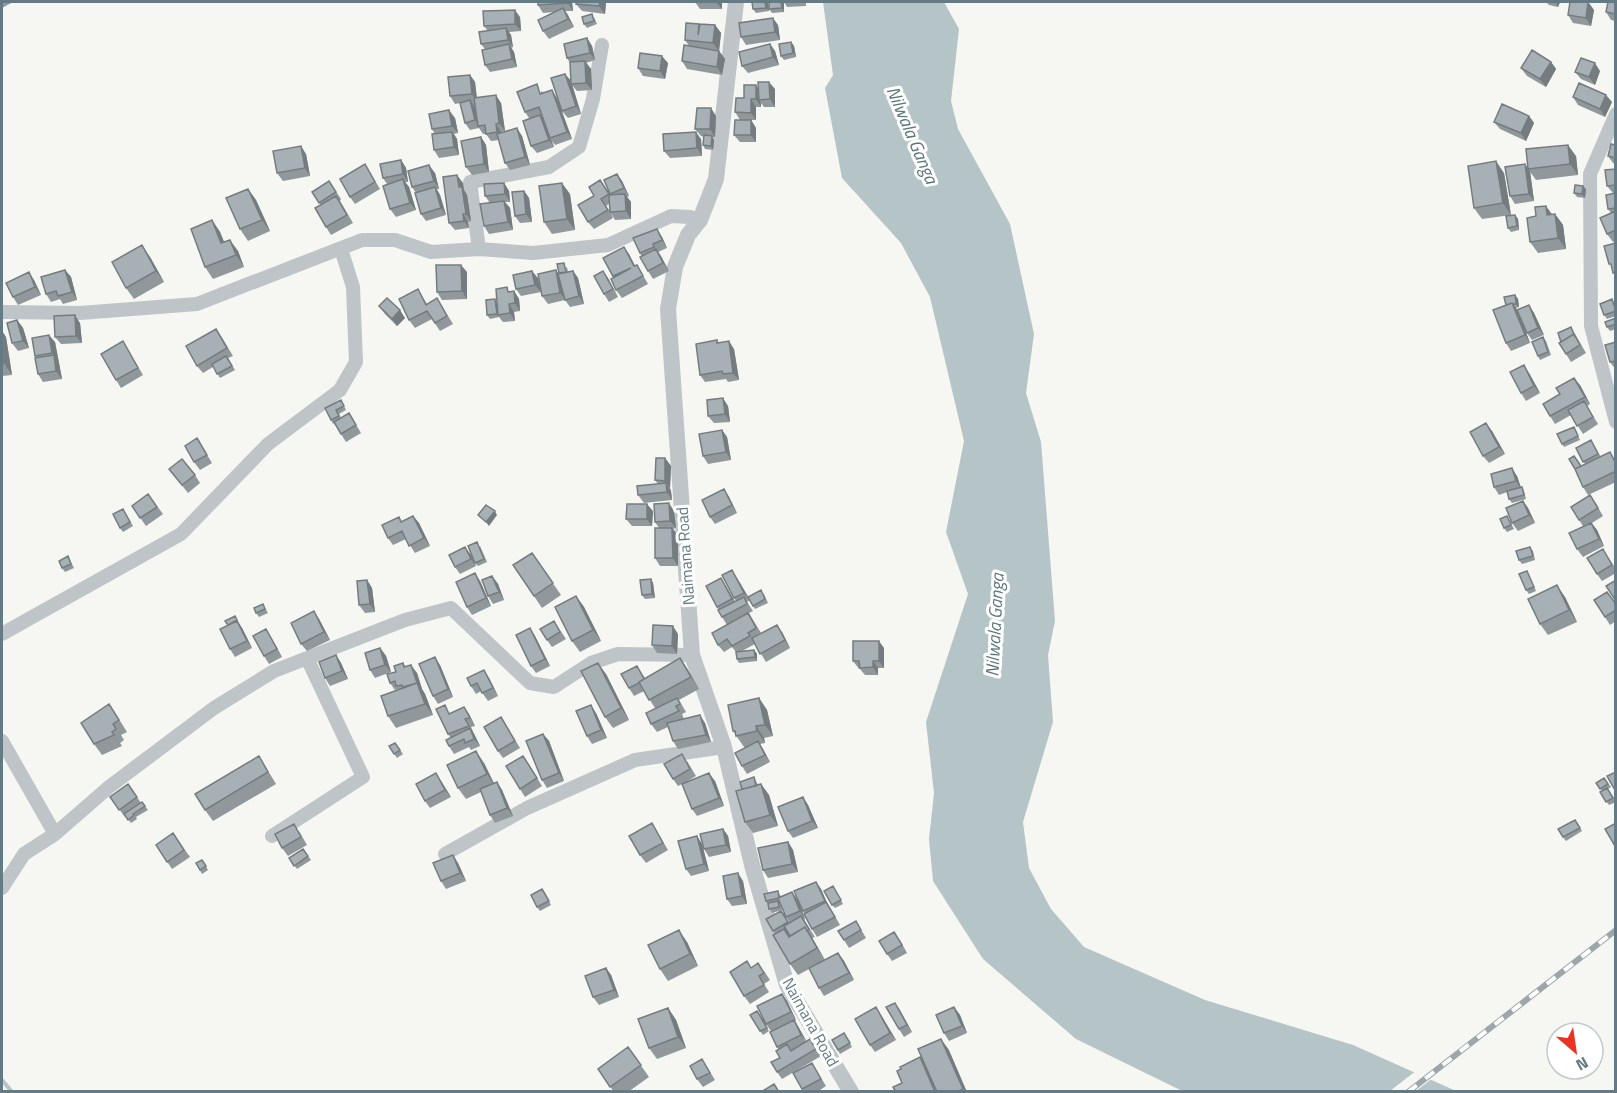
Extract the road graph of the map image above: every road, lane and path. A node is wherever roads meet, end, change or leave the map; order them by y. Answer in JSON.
{"nodes":[{"id":1,"x":736,"y":2,"type":"edge"},
{"id":2,"x":602,"y":45,"type":"dead end"},
{"id":3,"x":1616,"y":114,"type":"edge"},
{"id":4,"x":700,"y":220,"type":"junction"},
{"id":5,"x":341,"y":249,"type":"junction"},
{"id":6,"x":479,"y":249,"type":"junction"},
{"id":7,"x":2,"y":312,"type":"edge"},
{"id":8,"x":1616,"y":422,"type":"edge"},
{"id":9,"x":2,"y":634,"type":"edge"},
{"id":10,"x":692,"y":655,"type":"junction"},
{"id":11,"x":307,"y":658,"type":"junction"},
{"id":12,"x":2,"y":741,"type":"edge"},
{"id":13,"x":724,"y":747,"type":"junction"},
{"id":14,"x":55,"y":834,"type":"junction"},
{"id":15,"x":272,"y":836,"type":"dead end"},
{"id":16,"x":445,"y":854,"type":"dead end"},
{"id":17,"x":2,"y":888,"type":"edge"},
{"id":18,"x":851,"y":1092,"type":"edge"}],
"edges":[{"from":1,"to":4,"type":"street","name":"Naimana Road"},
{"from":2,"to":6,"type":"street"},
{"from":3,"to":8,"type":"street"},
{"from":4,"to":6,"type":"street"},
{"from":4,"to":10,"type":"street","name":"Naimana Road"},
{"from":5,"to":6,"type":"street"},
{"from":5,"to":7,"type":"street"},
{"from":5,"to":9,"type":"street"},
{"from":10,"to":11,"type":"street"},
{"from":10,"to":13,"type":"street","name":"Naimana Road"},
{"from":11,"to":14,"type":"street"},
{"from":11,"to":15,"type":"street"},
{"from":12,"to":14,"type":"street"},
{"from":13,"to":16,"type":"street"},
{"from":13,"to":18,"type":"street","name":"Naimana Road"},
{"from":14,"to":17,"type":"street"}]}
